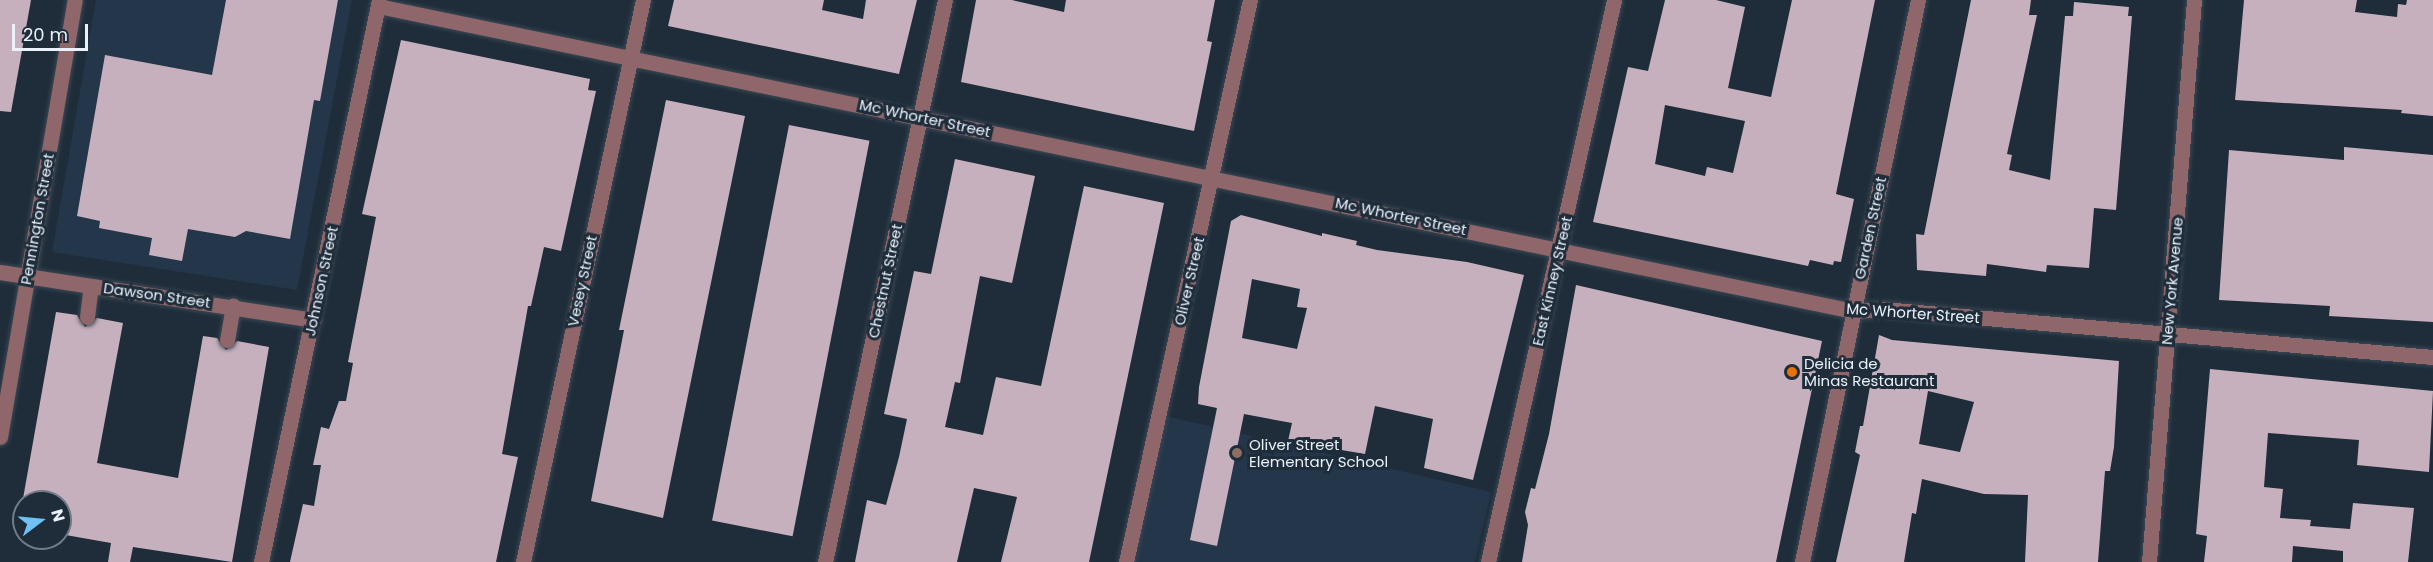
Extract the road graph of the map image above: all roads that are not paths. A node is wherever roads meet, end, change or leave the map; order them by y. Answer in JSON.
{"nodes":[{"id":1,"x":75,"y":0,"type":"edge"},
{"id":2,"x":643,"y":0,"type":"edge"},
{"id":3,"x":945,"y":0,"type":"edge"},
{"id":4,"x":1250,"y":0,"type":"edge"},
{"id":5,"x":1614,"y":0,"type":"edge"},
{"id":6,"x":1918,"y":0,"type":"edge"},
{"id":7,"x":2194,"y":0,"type":"edge"},
{"id":8,"x":379,"y":3,"type":"edge"},
{"id":9,"x":631,"y":57,"type":"junction"},
{"id":10,"x":920,"y":118,"type":"junction"},
{"id":11,"x":1212,"y":177,"type":"junction"},
{"id":12,"x":1559,"y":250,"type":"junction"},
{"id":13,"x":0,"y":272,"type":"edge"},
{"id":14,"x":27,"y":277,"type":"junction"},
{"id":15,"x":91,"y":286,"type":"junction"},
{"id":16,"x":233,"y":306,"type":"junction"},
{"id":17,"x":1853,"y":311,"type":"junction"},
{"id":18,"x":87,"y":317,"type":"dead end"},
{"id":19,"x":313,"y":320,"type":"junction"},
{"id":20,"x":2168,"y":333,"type":"junction"},
{"id":21,"x":228,"y":340,"type":"dead end"},
{"id":22,"x":2433,"y":357,"type":"edge"},
{"id":23,"x":0,"y":437,"type":"edge"},
{"id":24,"x":261,"y":562,"type":"edge"},
{"id":25,"x":523,"y":562,"type":"edge"},
{"id":26,"x":825,"y":562,"type":"edge"},
{"id":27,"x":1126,"y":562,"type":"edge"},
{"id":28,"x":1488,"y":562,"type":"edge"},
{"id":29,"x":1802,"y":562,"type":"edge"},
{"id":30,"x":2149,"y":562,"type":"edge"}],
"edges":[{"from":1,"to":14,"type":"street","name":"Pennington Street"},
{"from":2,"to":9,"type":"street","name":"Vesey Street"},
{"from":3,"to":10,"type":"street","name":"Chestnut Street"},
{"from":4,"to":11,"type":"street","name":"Oliver Street"},
{"from":5,"to":12,"type":"street","name":"East Kinney Street"},
{"from":6,"to":17,"type":"street","name":"Garden Street"},
{"from":7,"to":20,"type":"street","name":"New York Avenue"},
{"from":8,"to":9,"type":"street","name":"Mc Whorter Street"},
{"from":8,"to":19,"type":"street","name":"Johnson Street"},
{"from":9,"to":10,"type":"street","name":"Mc Whorter Street"},
{"from":9,"to":25,"type":"street","name":"Vesey Street"},
{"from":10,"to":11,"type":"street","name":"Mc Whorter Street"},
{"from":10,"to":26,"type":"street","name":"Chestnut Street"},
{"from":11,"to":12,"type":"street","name":"Mc Whorter Street"},
{"from":11,"to":27,"type":"street","name":"Oliver Street"},
{"from":12,"to":17,"type":"street","name":"Mc Whorter Street"},
{"from":12,"to":28,"type":"street","name":"East Kinney Street"},
{"from":13,"to":14,"type":"street","name":"Dawson Street"},
{"from":14,"to":15,"type":"street","name":"Dawson Street"},
{"from":14,"to":23,"type":"street","name":"Pennington Street"},
{"from":15,"to":16,"type":"street","name":"Dawson Street"},
{"from":15,"to":18,"type":"street"},
{"from":16,"to":19,"type":"street","name":"Dawson Street"},
{"from":16,"to":21,"type":"street"},
{"from":17,"to":20,"type":"street","name":"Mc Whorter Street"},
{"from":17,"to":29,"type":"street","name":"Garden Street"},
{"from":19,"to":24,"type":"street","name":"Johnson Street"},
{"from":20,"to":22,"type":"street","name":"Mc Whorter Street"},
{"from":20,"to":30,"type":"street","name":"New York Avenue"}]}
